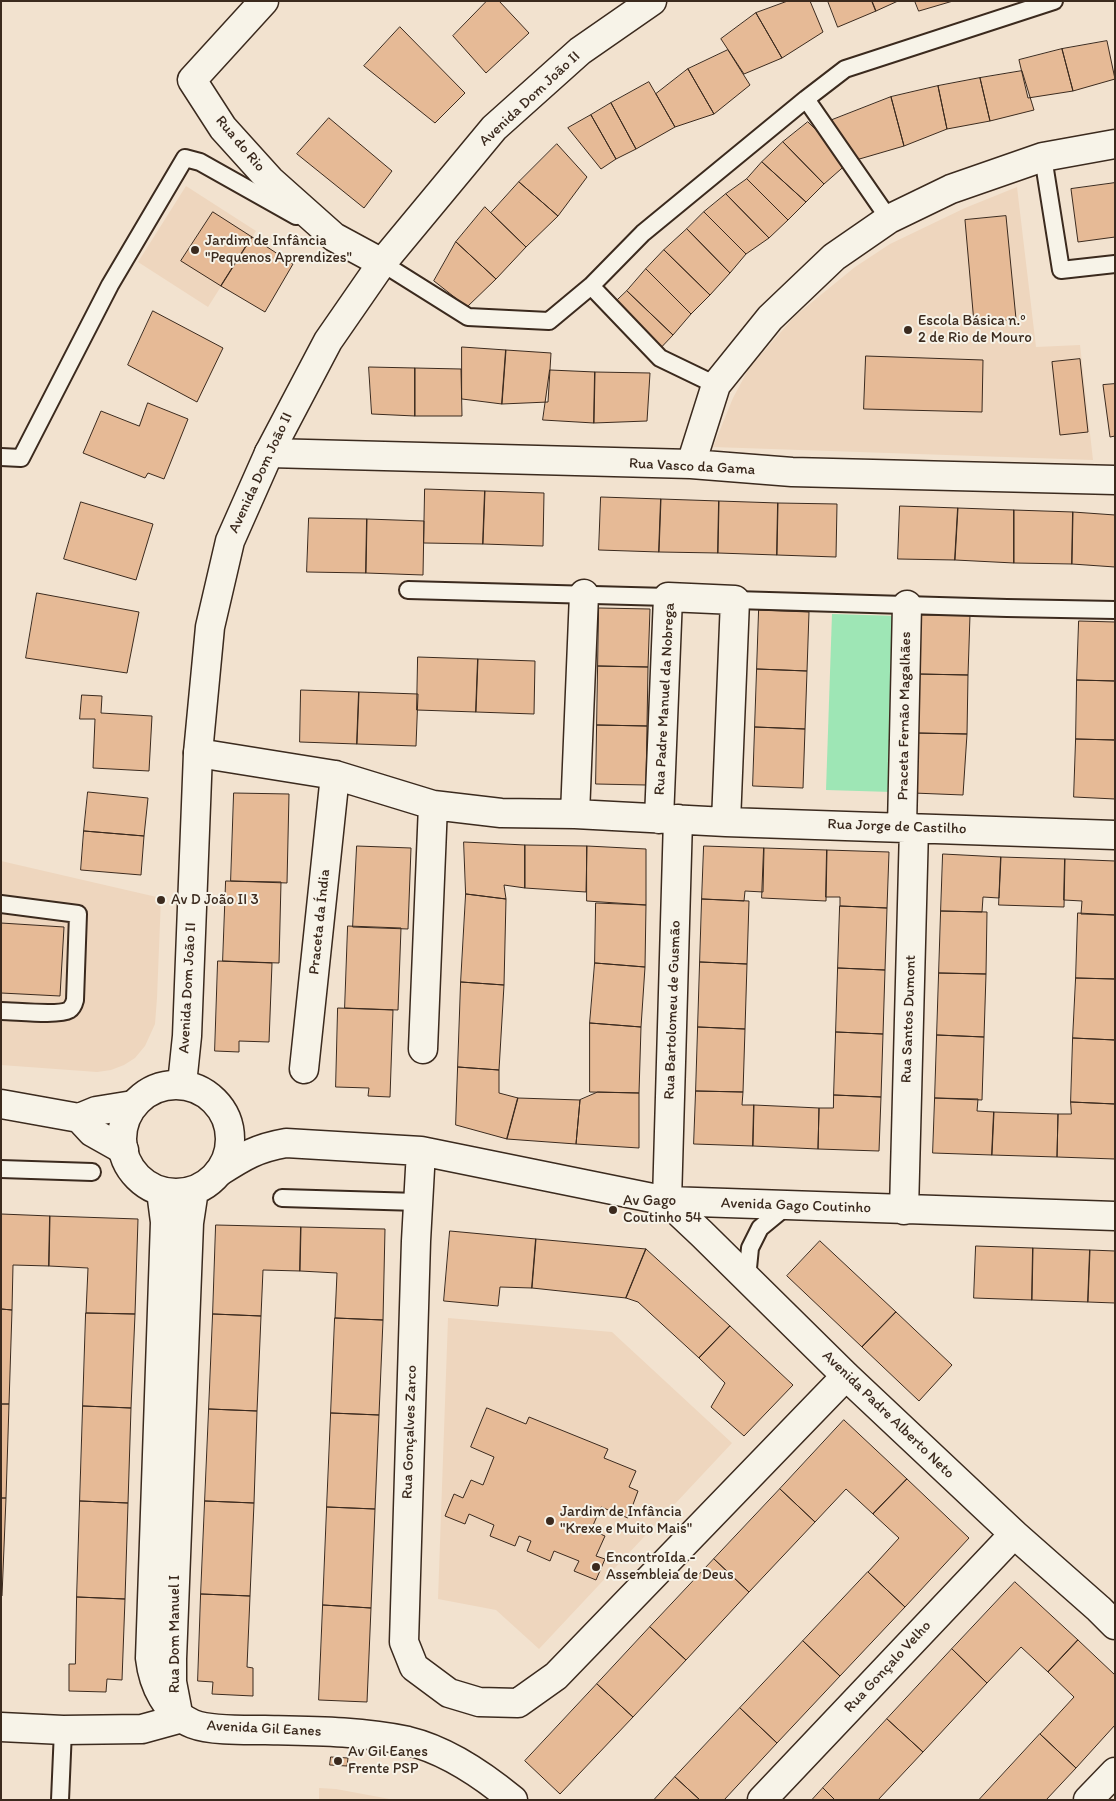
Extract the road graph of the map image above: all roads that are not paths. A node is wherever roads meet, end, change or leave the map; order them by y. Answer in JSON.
{"nodes":[{"id":1,"x":264,"y":1,"type":"edge"},
{"id":2,"x":652,"y":1,"type":"edge"},
{"id":3,"x":1054,"y":1,"type":"edge"},
{"id":4,"x":806,"y":98,"type":"junction"},
{"id":5,"x":1115,"y":144,"type":"edge"},
{"id":6,"x":1042,"y":157,"type":"junction"},
{"id":7,"x":890,"y":219,"type":"junction"},
{"id":8,"x":334,"y":237,"type":"junction"},
{"id":9,"x":382,"y":263,"type":"junction"},
{"id":10,"x":1115,"y":264,"type":"edge"},
{"id":11,"x":591,"y":286,"type":"junction"},
{"id":12,"x":716,"y":385,"type":"junction"},
{"id":13,"x":269,"y":453,"type":"junction"},
{"id":14,"x":1,"y":458,"type":"edge"},
{"id":15,"x":691,"y":464,"type":"junction"},
{"id":16,"x":1115,"y":480,"type":"edge"},
{"id":17,"x":408,"y":590,"type":"dead end"},
{"id":18,"x":584,"y":594,"type":"junction"},
{"id":19,"x":668,"y":597,"type":"junction"},
{"id":20,"x":735,"y":600,"type":"junction"},
{"id":21,"x":907,"y":605,"type":"junction"},
{"id":22,"x":1115,"y":610,"type":"edge"},
{"id":23,"x":198,"y":753,"type":"junction"},
{"id":24,"x":335,"y":775,"type":"junction"},
{"id":25,"x":433,"y":806,"type":"junction"},
{"id":26,"x":575,"y":814,"type":"junction"},
{"id":27,"x":669,"y":819,"type":"junction"},
{"id":28,"x":726,"y":822,"type":"junction"},
{"id":29,"x":908,"y":828,"type":"junction"},
{"id":30,"x":1115,"y":835,"type":"edge"},
{"id":31,"x":1,"y":904,"type":"edge"},
{"id":32,"x":1,"y":1011,"type":"edge"},
{"id":33,"x":423,"y":1049,"type":"dead end"},
{"id":34,"x":304,"y":1069,"type":"dead end"},
{"id":35,"x":182,"y":1084,"type":"junction"},
{"id":36,"x":1,"y":1104,"type":"edge"},
{"id":37,"x":133,"y":1105,"type":"junction"},
{"id":38,"x":79,"y":1118,"type":"junction"},
{"id":39,"x":124,"y":1150,"type":"junction"},
{"id":40,"x":421,"y":1151,"type":"junction"},
{"id":41,"x":1,"y":1168,"type":"edge"},
{"id":42,"x":92,"y":1172,"type":"dead end"},
{"id":43,"x":219,"y":1172,"type":"junction"},
{"id":44,"x":194,"y":1190,"type":"junction"},
{"id":45,"x":161,"y":1191,"type":"junction"},
{"id":46,"x":282,"y":1198,"type":"dead end"},
{"id":47,"x":667,"y":1201,"type":"junction"},
{"id":48,"x":418,"y":1202,"type":"junction"},
{"id":49,"x":788,"y":1205,"type":"junction"},
{"id":50,"x":904,"y":1210,"type":"junction"},
{"id":51,"x":1115,"y":1216,"type":"edge"},
{"id":52,"x":747,"y":1278,"type":"junction"},
{"id":53,"x":846,"y":1376,"type":"junction"},
{"id":54,"x":1014,"y":1534,"type":"junction"},
{"id":55,"x":1110,"y":1609,"type":"edge"},
{"id":56,"x":182,"y":1718,"type":"junction"},
{"id":57,"x":1,"y":1727,"type":"edge"},
{"id":58,"x":63,"y":1730,"type":"junction"},
{"id":59,"x":1115,"y":1772,"type":"edge"},
{"id":60,"x":60,"y":1800,"type":"edge"},
{"id":61,"x":513,"y":1800,"type":"edge"},
{"id":62,"x":762,"y":1800,"type":"edge"},
{"id":63,"x":1088,"y":1800,"type":"edge"}],
"edges":[{"from":1,"to":8,"type":"street","name":"Rua do Rio"},
{"from":2,"to":9,"type":"street","name":"Avenida Dom João II"},
{"from":3,"to":4,"type":"lane"},
{"from":4,"to":7,"type":"lane"},
{"from":4,"to":11,"type":"lane"},
{"from":5,"to":6,"type":"street"},
{"from":6,"to":7,"type":"street"},
{"from":6,"to":10,"type":"lane"},
{"from":7,"to":12,"type":"street"},
{"from":8,"to":9,"type":"street","name":"Rua do Rio"},
{"from":8,"to":14,"type":"lane"},
{"from":9,"to":11,"type":"lane"},
{"from":9,"to":13,"type":"street","name":"Avenida Dom João II"},
{"from":11,"to":12,"type":"lane"},
{"from":12,"to":15,"type":"street"},
{"from":13,"to":15,"type":"street","name":"Rua Vasco da Gama"},
{"from":13,"to":23,"type":"street","name":"Avenida Dom João II"},
{"from":15,"to":16,"type":"street","name":"Rua Vasco da Gama"},
{"from":17,"to":18,"type":"lane"},
{"from":18,"to":19,"type":"lane"},
{"from":18,"to":26,"type":"street"},
{"from":19,"to":20,"type":"street","name":"Rua Padre Manuel da Nobrega"},
{"from":19,"to":27,"type":"street","name":"Rua Padre Manuel da Nobrega"},
{"from":20,"to":21,"type":"lane"},
{"from":20,"to":28,"type":"street"},
{"from":21,"to":22,"type":"lane"},
{"from":21,"to":29,"type":"street","name":"Praceta Fernão Magalhães"},
{"from":23,"to":24,"type":"street"},
{"from":23,"to":35,"type":"street","name":"Avenida Dom João II"},
{"from":24,"to":25,"type":"street"},
{"from":24,"to":34,"type":"street","name":"Praceta da Índia"},
{"from":25,"to":26,"type":"street"},
{"from":25,"to":33,"type":"street"},
{"from":26,"to":27,"type":"street"},
{"from":27,"to":28,"type":"street","name":"Rua Jorge de Castilho"},
{"from":27,"to":47,"type":"street","name":"Rua Bartolomeu de Gusmão"},
{"from":28,"to":29,"type":"street","name":"Rua Jorge de Castilho"},
{"from":29,"to":30,"type":"street","name":"Rua Jorge de Castilho"},
{"from":29,"to":50,"type":"street","name":"Rua Santos Dumont"},
{"from":31,"to":32,"type":"lane"},
{"from":35,"to":37,"type":"street"},
{"from":35,"to":43,"type":"street"},
{"from":36,"to":38,"type":"street"},
{"from":37,"to":38,"type":"street"},
{"from":37,"to":39,"type":"street"},
{"from":38,"to":39,"type":"street"},
{"from":39,"to":45,"type":"street"},
{"from":40,"to":43,"type":"street","name":"Avenida Gago Coutinho"},
{"from":40,"to":47,"type":"street","name":"Avenida Gago Coutinho"},
{"from":40,"to":48,"type":"street","name":"Rua Gonçalves Zarco"},
{"from":41,"to":42,"type":"lane"},
{"from":43,"to":44,"type":"street"},
{"from":44,"to":45,"type":"street"},
{"from":44,"to":56,"type":"street","name":"Rua Dom Manuel I"},
{"from":45,"to":56,"type":"street","name":"Rua Dom Manuel I"},
{"from":46,"to":48,"type":"lane"},
{"from":47,"to":49,"type":"street","name":"Avenida Gago Coutinho"},
{"from":47,"to":52,"type":"street","name":"Avenida Padre Alberto Neto"},
{"from":48,"to":53,"type":"street","name":"Rua Gonçalves Zarco"},
{"from":49,"to":50,"type":"street","name":"Avenida Gago Coutinho"},
{"from":49,"to":52,"type":"lane"},
{"from":50,"to":51,"type":"street","name":"Avenida Gago Coutinho"},
{"from":52,"to":53,"type":"street","name":"Avenida Padre Alberto Neto"},
{"from":53,"to":54,"type":"street","name":"Avenida Padre Alberto Neto"},
{"from":54,"to":55,"type":"street","name":"Avenida Padre Alberto Neto"},
{"from":54,"to":62,"type":"street","name":"Rua Gonçalo Velho"},
{"from":56,"to":58,"type":"street"},
{"from":56,"to":61,"type":"street","name":"Avenida Gil Eanes"},
{"from":57,"to":58,"type":"street"},
{"from":58,"to":60,"type":"lane"},
{"from":59,"to":63,"type":"street"}]}
